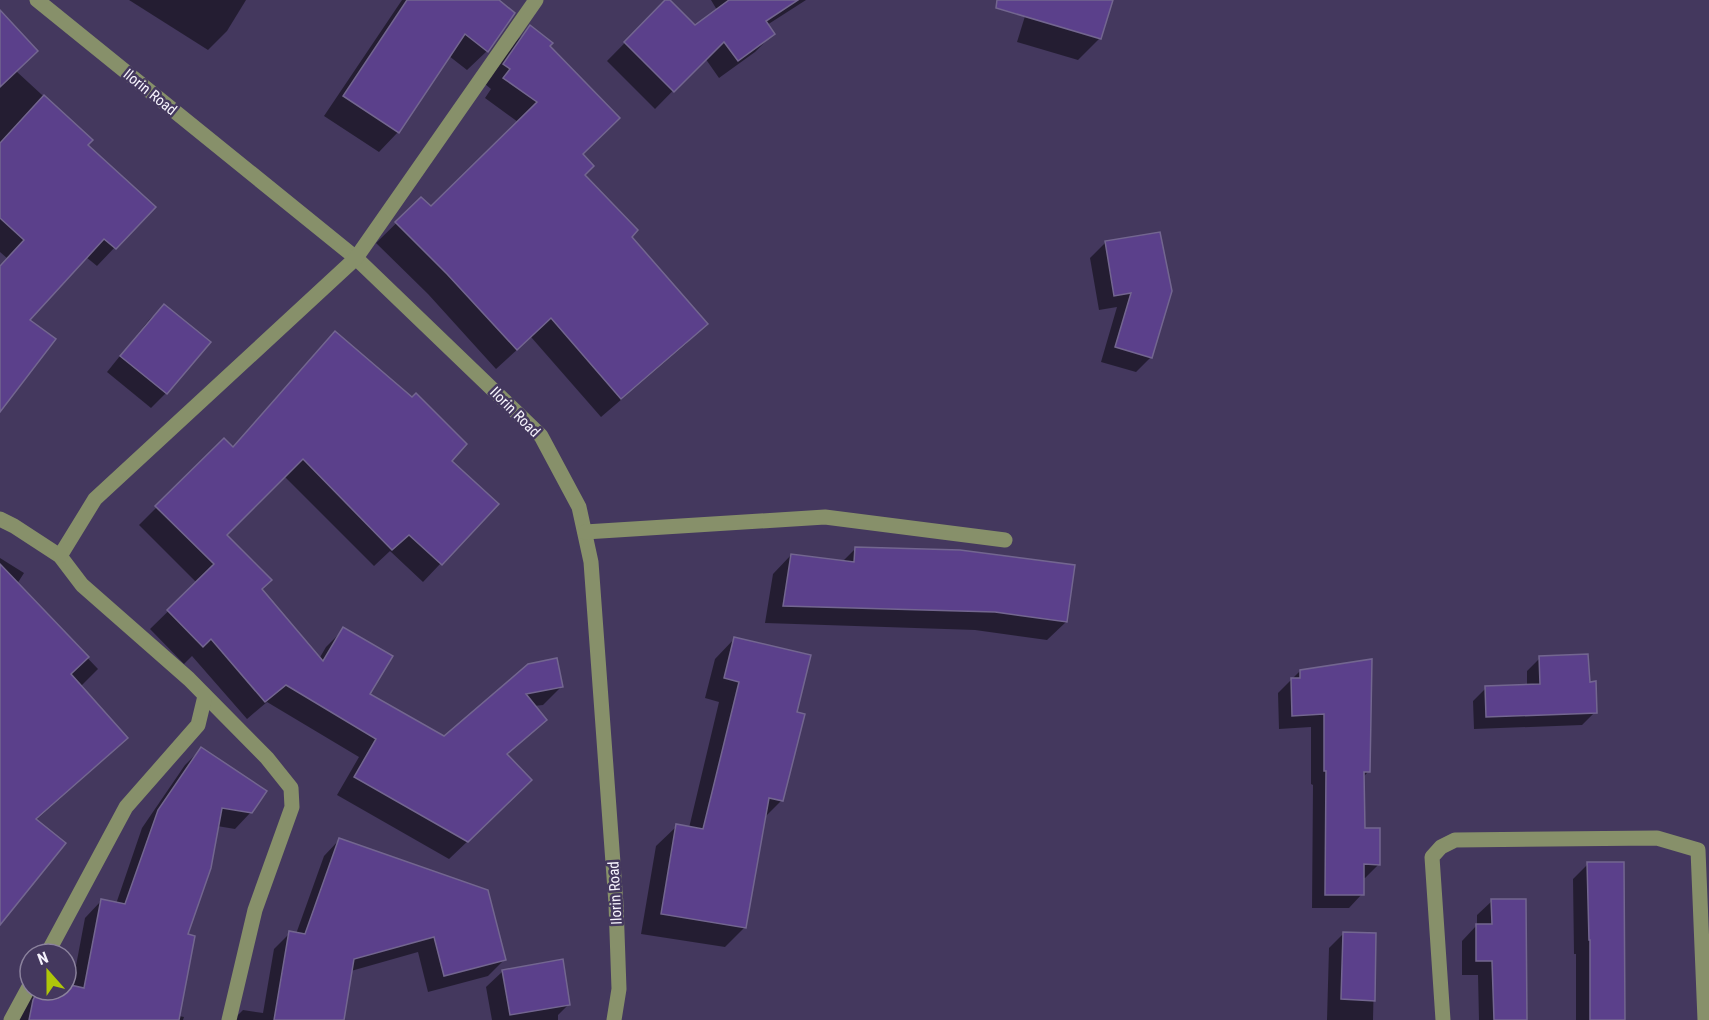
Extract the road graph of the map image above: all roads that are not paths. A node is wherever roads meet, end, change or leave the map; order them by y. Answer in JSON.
{"nodes":[{"id":1,"x":37,"y":0,"type":"edge"},
{"id":2,"x":536,"y":0,"type":"edge"},
{"id":3,"x":356,"y":258,"type":"junction"},
{"id":4,"x":0,"y":519,"type":"edge"},
{"id":5,"x":585,"y":532,"type":"junction"},
{"id":6,"x":1005,"y":540,"type":"dead end"},
{"id":7,"x":60,"y":556,"type":"junction"},
{"id":8,"x":205,"y":696,"type":"junction"},
{"id":9,"x":53,"y":942,"type":"edge"},
{"id":10,"x":21,"y":1002,"type":"edge"},
{"id":11,"x":11,"y":1020,"type":"edge"},
{"id":12,"x":229,"y":1020,"type":"edge"},
{"id":13,"x":614,"y":1020,"type":"edge"},
{"id":14,"x":1443,"y":1020,"type":"edge"},
{"id":15,"x":1705,"y":1020,"type":"edge"}],
"edges":[{"from":1,"to":3,"type":"street","name":"Ilorin Road"},
{"from":2,"to":3,"type":"street"},
{"from":3,"to":5,"type":"street","name":"Ilorin Road"},
{"from":3,"to":7,"type":"street"},
{"from":4,"to":7,"type":"street"},
{"from":5,"to":6,"type":"street"},
{"from":5,"to":13,"type":"street","name":"Ilorin Road"},
{"from":7,"to":8,"type":"street"},
{"from":8,"to":9,"type":"street"},
{"from":8,"to":12,"type":"street"},
{"from":10,"to":11,"type":"street"},
{"from":14,"to":15,"type":"street"}]}
